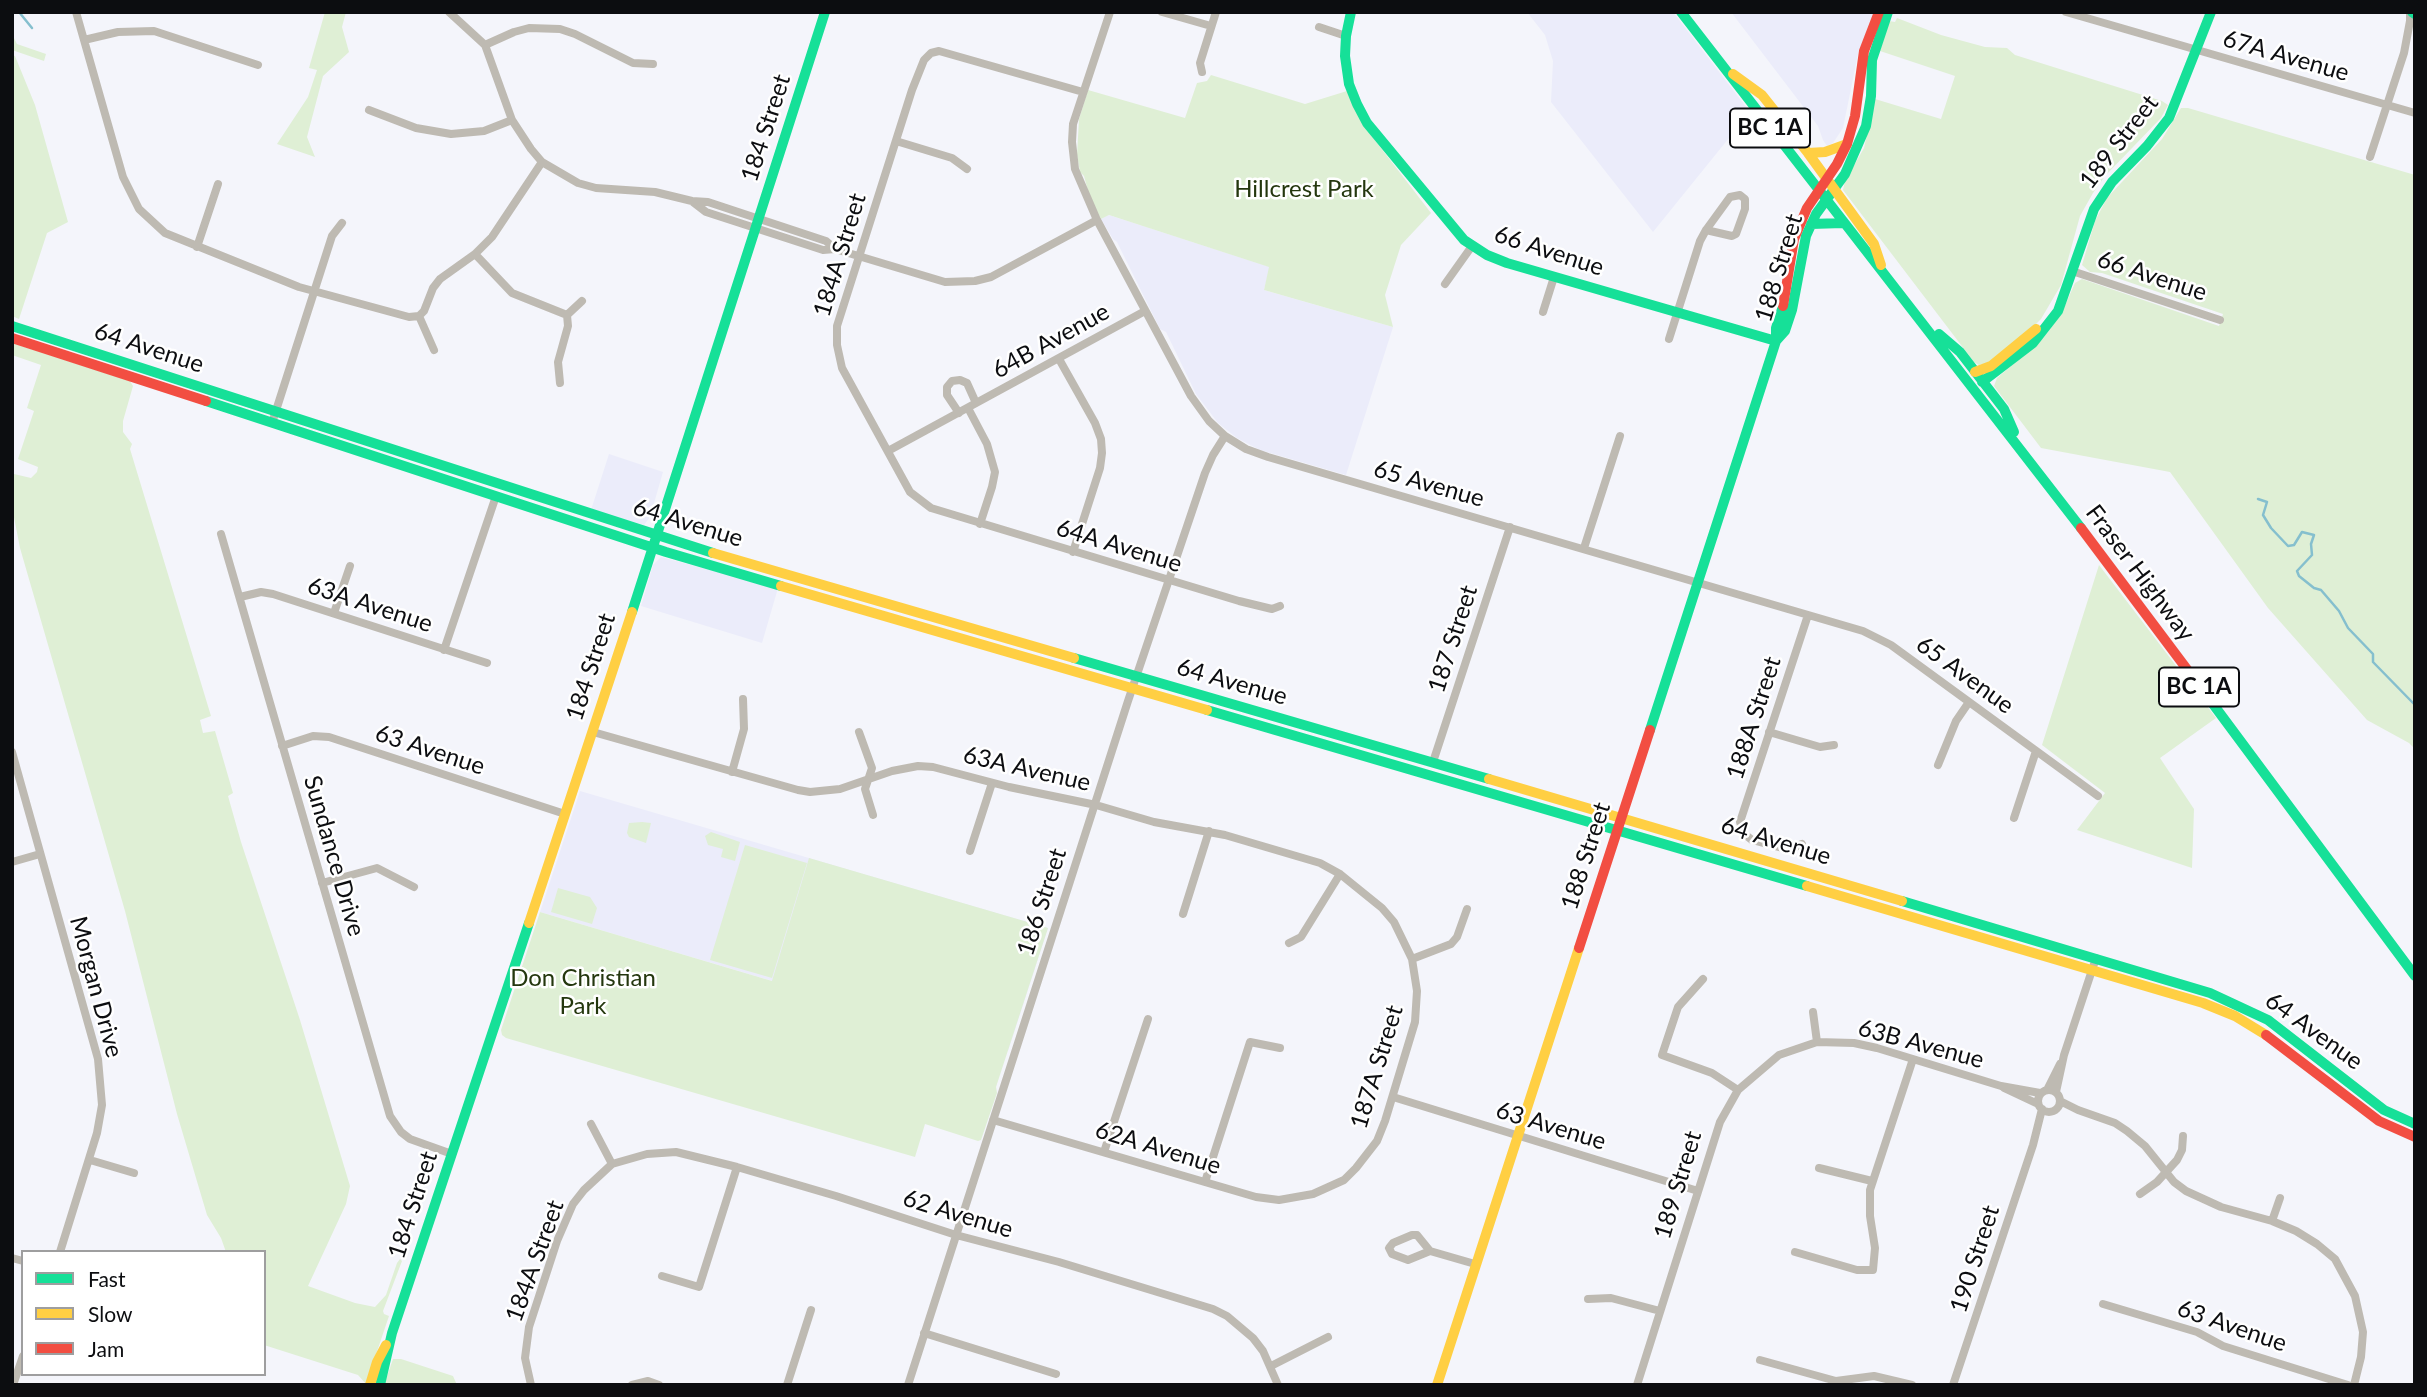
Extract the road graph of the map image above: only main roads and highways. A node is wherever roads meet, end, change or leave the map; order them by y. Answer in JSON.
{"nodes":[{"id":1,"x":825,"y":12,"type":"edge"},
{"id":2,"x":1351,"y":12,"type":"edge"},
{"id":3,"x":1681,"y":12,"type":"edge"},
{"id":4,"x":1880,"y":12,"type":"edge"},
{"id":5,"x":1888,"y":12,"type":"edge"},
{"id":6,"x":2210,"y":13,"type":"edge"},
{"id":7,"x":1722,"y":65,"type":"junction"},
{"id":8,"x":1847,"y":144,"type":"junction"},
{"id":9,"x":1808,"y":153,"type":"junction"},
{"id":10,"x":1826,"y":179,"type":"junction"},
{"id":11,"x":1834,"y":189,"type":"junction"},
{"id":12,"x":1818,"y":190,"type":"junction"},
{"id":13,"x":1826,"y":200,"type":"junction"},
{"id":14,"x":1843,"y":223,"type":"junction"},
{"id":15,"x":1811,"y":224,"type":"junction"},
{"id":16,"x":1884,"y":273,"type":"junction"},
{"id":17,"x":2063,"y":294,"type":"junction"},
{"id":18,"x":1918,"y":316,"type":"junction"},
{"id":19,"x":12,"y":326,"type":"edge"},
{"id":20,"x":12,"y":338,"type":"edge"},
{"id":21,"x":1776,"y":341,"type":"junction"},
{"id":22,"x":1958,"y":367,"type":"junction"},
{"id":23,"x":1975,"y":372,"type":"junction"},
{"id":24,"x":1982,"y":382,"type":"junction"},
{"id":25,"x":2025,"y":455,"type":"junction"},
{"id":26,"x":655,"y":535,"type":"junction"},
{"id":27,"x":652,"y":547,"type":"junction"},
{"id":28,"x":1374,"y":759,"type":"junction"},
{"id":29,"x":1433,"y":762,"type":"junction"},
{"id":30,"x":1621,"y":817,"type":"junction"},
{"id":31,"x":1617,"y":829,"type":"junction"},
{"id":32,"x":1854,"y":887,"type":"junction"},
{"id":33,"x":1835,"y":894,"type":"junction"},
{"id":34,"x":2373,"y":919,"type":"junction"},
{"id":35,"x":2415,"y":961,"type":"edge"},
{"id":36,"x":2415,"y":976,"type":"edge"},
{"id":37,"x":2224,"y":1011,"type":"junction"},
{"id":38,"x":2288,"y":1034,"type":"junction"},
{"id":39,"x":2415,"y":1124,"type":"edge"},
{"id":40,"x":2415,"y":1137,"type":"edge"},
{"id":41,"x":392,"y":1333,"type":"junction"},
{"id":42,"x":370,"y":1385,"type":"edge"},
{"id":43,"x":380,"y":1385,"type":"edge"},
{"id":44,"x":1437,"y":1385,"type":"edge"}],
"edges":[{"from":1,"to":26,"type":"main road","name":"184 Street"},
{"from":2,"to":21,"type":"main road","name":"66 Avenue"},
{"from":3,"to":7,"type":"main road","name":"Fraser Highway","number":"BC 1A"},
{"from":4,"to":8,"type":"main road","name":"188 Street"},
{"from":5,"to":11,"type":"main road","name":"188 Street"},
{"from":6,"to":17,"type":"main road","name":"189 Street"},
{"from":7,"to":9,"type":"main road","name":"Fraser Highway","number":"BC 1A"},
{"from":7,"to":12,"type":"main road","name":"Fraser Highway","number":"BC 1A"},
{"from":8,"to":9,"type":"main road"},
{"from":8,"to":10,"type":"main road","name":"188 Street"},
{"from":9,"to":10,"type":"main road","name":"Fraser Highway","number":"BC 1A"},
{"from":10,"to":11,"type":"main road","name":"Fraser Highway","number":"BC 1A"},
{"from":10,"to":12,"type":"main road","name":"188 Street"},
{"from":11,"to":13,"type":"main road","name":"188 Street"},
{"from":11,"to":16,"type":"main road","name":"Fraser Highway","number":"BC 1A"},
{"from":12,"to":13,"type":"main road","name":"Fraser Highway","number":"BC 1A"},
{"from":12,"to":21,"type":"main road","name":"188 Street"},
{"from":13,"to":14,"type":"main road","name":"Fraser Highway","number":"BC 1A"},
{"from":13,"to":15,"type":"main road","name":"188 Street"},
{"from":14,"to":15,"type":"main road"},
{"from":14,"to":16,"type":"main road","name":"Fraser Highway","number":"BC 1A"},
{"from":15,"to":21,"type":"main road","name":"188 Street"},
{"from":16,"to":18,"type":"main road","name":"Fraser Highway","number":"BC 1A"},
{"from":17,"to":23,"type":"main road","name":"189 Street"},
{"from":17,"to":24,"type":"main road","name":"189 Street"},
{"from":18,"to":22,"type":"main road","name":"Fraser Highway","number":"BC 1A"},
{"from":18,"to":23,"type":"main road","name":"Fraser Highway"},
{"from":19,"to":26,"type":"main road","name":"64 Avenue"},
{"from":20,"to":27,"type":"main road","name":"64 Avenue"},
{"from":21,"to":30,"type":"main road","name":"188 Street"},
{"from":22,"to":24,"type":"main road"},
{"from":22,"to":25,"type":"main road","name":"Fraser Highway","number":"BC 1A"},
{"from":23,"to":24,"type":"main road","name":"Fraser Highway"},
{"from":24,"to":25,"type":"main road","name":"Fraser Highway"},
{"from":25,"to":34,"type":"main road","name":"Fraser Highway","number":"BC 1A"},
{"from":26,"to":27,"type":"main road","name":"184 Street"},
{"from":26,"to":29,"type":"main road","name":"64 Avenue"},
{"from":27,"to":28,"type":"main road","name":"64 Avenue"},
{"from":27,"to":41,"type":"main road","name":"184 Street"},
{"from":28,"to":29,"type":"main road"},
{"from":28,"to":31,"type":"main road","name":"64 Avenue"},
{"from":29,"to":30,"type":"main road","name":"64 Avenue"},
{"from":30,"to":31,"type":"main road","name":"188 Street"},
{"from":30,"to":32,"type":"main road","name":"64 Avenue"},
{"from":31,"to":33,"type":"main road","name":"64 Avenue"},
{"from":31,"to":44,"type":"main road","name":"188 Street"},
{"from":32,"to":33,"type":"main road"},
{"from":32,"to":38,"type":"main road","name":"64 Avenue"},
{"from":33,"to":37,"type":"main road","name":"64 Avenue"},
{"from":34,"to":35,"type":"main road","name":"Fraser Highway"},
{"from":34,"to":36,"type":"main road","name":"Fraser Highway","number":"BC 1A"},
{"from":37,"to":38,"type":"main road"},
{"from":37,"to":40,"type":"main road","name":"64 Avenue"},
{"from":38,"to":39,"type":"main road","name":"64 Avenue"},
{"from":41,"to":42,"type":"main road","name":"184 Street"},
{"from":41,"to":43,"type":"main road","name":"184 Street"}]}
